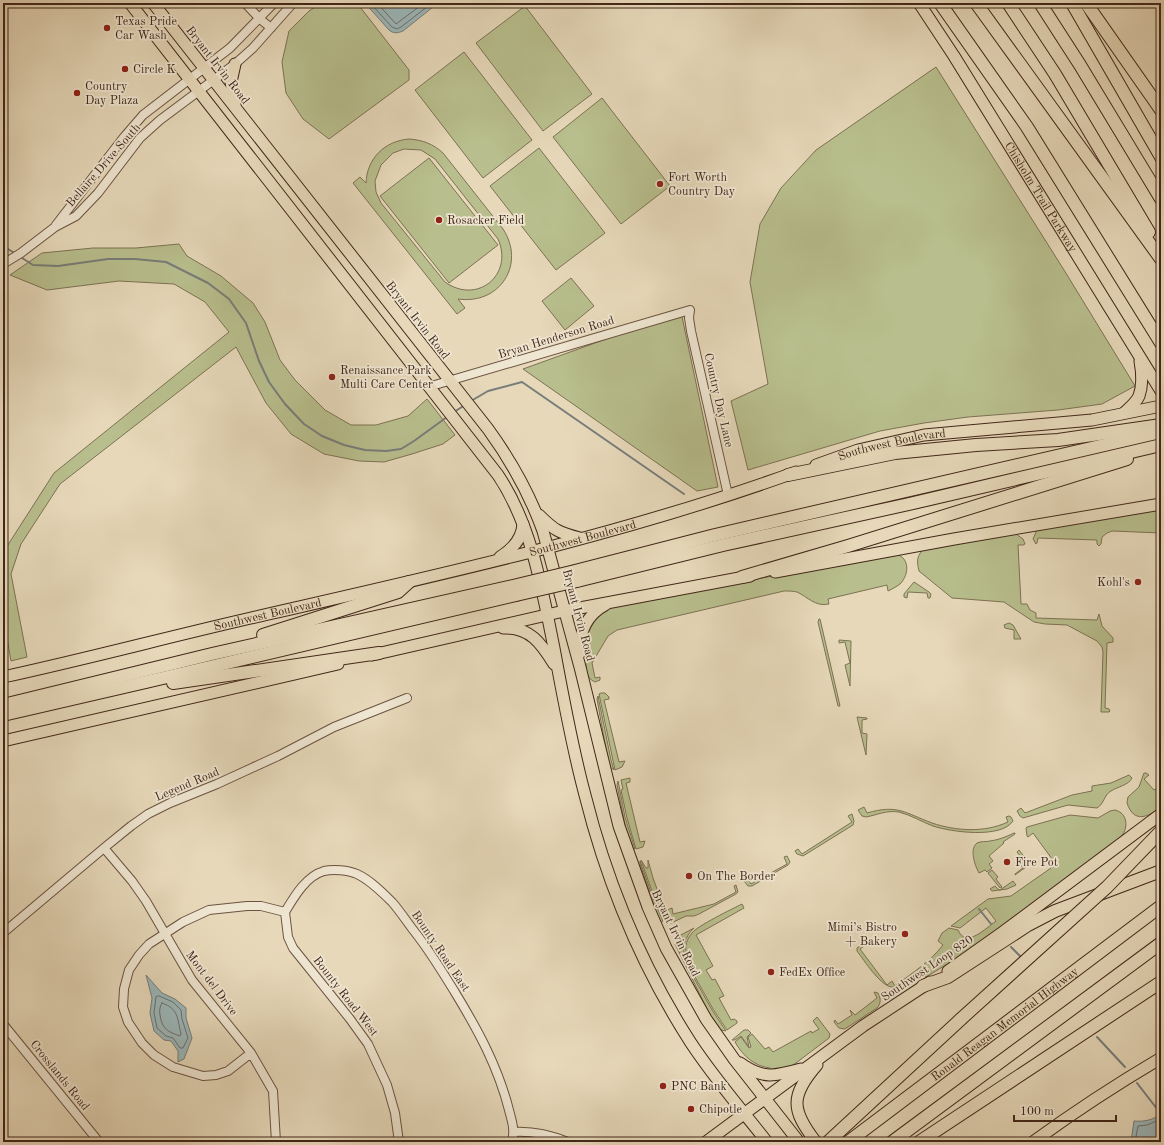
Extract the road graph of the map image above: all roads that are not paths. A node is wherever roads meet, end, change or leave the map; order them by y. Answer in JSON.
{"nodes":[{"id":1,"x":130,"y":3,"type":"edge"},
{"id":2,"x":153,"y":3,"type":"edge"},
{"id":3,"x":245,"y":3,"type":"edge"},
{"id":4,"x":274,"y":3,"type":"edge"},
{"id":5,"x":293,"y":3,"type":"edge"},
{"id":6,"x":919,"y":3,"type":"edge"},
{"id":7,"x":940,"y":3,"type":"edge"},
{"id":8,"x":976,"y":3,"type":"edge"},
{"id":9,"x":1008,"y":3,"type":"edge"},
{"id":10,"x":1040,"y":3,"type":"edge"},
{"id":11,"x":1072,"y":3,"type":"edge"},
{"id":12,"x":1086,"y":3,"type":"edge"},
{"id":13,"x":260,"y":19,"type":"junction"},
{"id":14,"x":271,"y":28,"type":"junction"},
{"id":15,"x":235,"y":64,"type":"junction"},
{"id":16,"x":204,"y":68,"type":"junction"},
{"id":17,"x":189,"y":79,"type":"junction"},
{"id":18,"x":214,"y":81,"type":"junction"},
{"id":19,"x":198,"y":92,"type":"junction"},
{"id":20,"x":236,"y":109,"type":"junction"},
{"id":21,"x":1161,"y":110,"type":"edge"},
{"id":22,"x":1161,"y":157,"type":"edge"},
{"id":23,"x":1161,"y":199,"type":"edge"},
{"id":24,"x":55,"y":227,"type":"junction"},
{"id":25,"x":1161,"y":251,"type":"edge"},
{"id":26,"x":1161,"y":259,"type":"edge"},
{"id":27,"x":3,"y":264,"type":"edge"},
{"id":28,"x":372,"y":282,"type":"junction"},
{"id":29,"x":356,"y":294,"type":"junction"},
{"id":30,"x":690,"y":310,"type":"joint"},
{"id":31,"x":1161,"y":343,"type":"edge"},
{"id":32,"x":1139,"y":356,"type":"junction"},
{"id":33,"x":449,"y":381,"type":"junction"},
{"id":34,"x":428,"y":387,"type":"junction"},
{"id":35,"x":1161,"y":392,"type":"edge"},
{"id":36,"x":1161,"y":406,"type":"edge"},
{"id":37,"x":1124,"y":414,"type":"junction"},
{"id":38,"x":1161,"y":425,"type":"edge"},
{"id":39,"x":1161,"y":432,"type":"edge"},
{"id":40,"x":1161,"y":446,"type":"edge"},
{"id":41,"x":788,"y":475,"type":"junction"},
{"id":42,"x":728,"y":495,"type":"junction"},
{"id":43,"x":1161,"y":504,"type":"edge"},
{"id":44,"x":536,"y":513,"type":"junction"},
{"id":45,"x":522,"y":521,"type":"junction"},
{"id":46,"x":582,"y":539,"type":"junction"},
{"id":47,"x":548,"y":548,"type":"junction"},
{"id":48,"x":532,"y":552,"type":"junction"},
{"id":49,"x":492,"y":562,"type":"junction"},
{"id":50,"x":576,"y":576,"type":"junction"},
{"id":51,"x":742,"y":577,"type":"junction"},
{"id":52,"x":409,"y":582,"type":"junction"},
{"id":53,"x":515,"y":590,"type":"junction"},
{"id":54,"x":611,"y":602,"type":"junction"},
{"id":55,"x":564,"y":611,"type":"junction"},
{"id":56,"x":547,"y":615,"type":"junction"},
{"id":57,"x":488,"y":628,"type":"junction"},
{"id":58,"x":212,"y":654,"type":"junction"},
{"id":59,"x":379,"y":654,"type":"junction"},
{"id":60,"x":580,"y":667,"type":"junction"},
{"id":61,"x":558,"y":670,"type":"junction"},
{"id":62,"x":3,"y":678,"type":"edge"},
{"id":63,"x":146,"y":682,"type":"junction"},
{"id":64,"x":407,"y":698,"type":"dead end"},
{"id":65,"x":3,"y":706,"type":"edge"},
{"id":66,"x":3,"y":715,"type":"edge"},
{"id":67,"x":3,"y":741,"type":"edge"},
{"id":68,"x":1161,"y":814,"type":"edge"},
{"id":69,"x":1161,"y":831,"type":"edge"},
{"id":70,"x":104,"y":848,"type":"junction"},
{"id":71,"x":1161,"y":871,"type":"edge"},
{"id":72,"x":1161,"y":906,"type":"edge"},
{"id":73,"x":285,"y":912,"type":"junction"},
{"id":74,"x":3,"y":933,"type":"edge"},
{"id":75,"x":163,"y":933,"type":"junction"},
{"id":76,"x":1161,"y":943,"type":"edge"},
{"id":77,"x":1161,"y":982,"type":"edge"},
{"id":78,"x":923,"y":986,"type":"junction"},
{"id":79,"x":3,"y":1024,"type":"edge"},
{"id":80,"x":829,"y":1051,"type":"junction"},
{"id":81,"x":251,"y":1053,"type":"junction"},
{"id":82,"x":734,"y":1058,"type":"junction"},
{"id":83,"x":1161,"y":1058,"type":"edge"},
{"id":84,"x":807,"y":1067,"type":"junction"},
{"id":85,"x":765,"y":1099,"type":"junction"},
{"id":86,"x":744,"y":1113,"type":"junction"},
{"id":87,"x":515,"y":1132,"type":"junction"},
{"id":88,"x":812,"y":1138,"type":"edge"},
{"id":89,"x":99,"y":1142,"type":"edge"},
{"id":90,"x":276,"y":1142,"type":"edge"},
{"id":91,"x":399,"y":1142,"type":"edge"},
{"id":92,"x":512,"y":1142,"type":"edge"},
{"id":93,"x":568,"y":1142,"type":"edge"},
{"id":94,"x":706,"y":1142,"type":"edge"},
{"id":95,"x":767,"y":1142,"type":"edge"},
{"id":96,"x":799,"y":1142,"type":"edge"},
{"id":97,"x":828,"y":1142,"type":"edge"},
{"id":98,"x":848,"y":1142,"type":"edge"},
{"id":99,"x":892,"y":1142,"type":"edge"},
{"id":100,"x":918,"y":1142,"type":"edge"},
{"id":101,"x":1033,"y":1142,"type":"edge"}],
"edges":[{"from":1,"to":17,"type":"main road"},
{"from":2,"to":16,"type":"main road","name":"Bryant Irvin Road"},
{"from":3,"to":13,"type":"street"},
{"from":4,"to":13,"type":"street","name":"Bellaire Drive South"},
{"from":5,"to":14,"type":"street","name":"Bellaire Drive South"},
{"from":6,"to":32,"type":"main road","name":"Chisholm Trail Parkway"},
{"from":7,"to":31,"type":"highway"},
{"from":8,"to":26,"type":"highway"},
{"from":9,"to":25,"type":"highway"},
{"from":10,"to":23,"type":"highway"},
{"from":11,"to":22,"type":"highway"},
{"from":12,"to":21,"type":"highway"},
{"from":13,"to":14,"type":"street"},
{"from":13,"to":16,"type":"street","name":"Bellaire Drive South"},
{"from":14,"to":15,"type":"street","name":"Bellaire Drive South"},
{"from":15,"to":18,"type":"street","name":"Bellaire Drive South"},
{"from":15,"to":20,"type":"main road"},
{"from":16,"to":17,"type":"street","name":"Bellaire Drive South"},
{"from":16,"to":18,"type":"main road","name":"Bryant Irvin Road"},
{"from":17,"to":19,"type":"main road"},
{"from":17,"to":24,"type":"street","name":"Bellaire Drive South"},
{"from":18,"to":19,"type":"street","name":"Bellaire Drive South"},
{"from":18,"to":20,"type":"main road","name":"Bryant Irvin Road"},
{"from":19,"to":24,"type":"street","name":"Bellaire Drive South"},
{"from":19,"to":29,"type":"main road"},
{"from":20,"to":28,"type":"main road","name":"Bryant Irvin Road"},
{"from":24,"to":27,"type":"street","name":"Bellaire Drive South"},
{"from":28,"to":29,"type":"main road"},
{"from":28,"to":33,"type":"main road","name":"Bryant Irvin Road"},
{"from":29,"to":34,"type":"main road"},
{"from":30,"to":33,"type":"street","name":"Bryan Henderson Road"},
{"from":30,"to":42,"type":"street","name":"Country Day Lane"},
{"from":32,"to":35,"type":"main road","name":"Chisholm Trail Parkway"},
{"from":32,"to":37,"type":"main road"},
{"from":33,"to":34,"type":"street","name":"Bryan Henderson Road"},
{"from":33,"to":44,"type":"main road","name":"Bryant Irvin Road"},
{"from":34,"to":45,"type":"main road"},
{"from":36,"to":37,"type":"main road","name":"Southwest Boulevard"},
{"from":37,"to":41,"type":"main road","name":"Southwest Boulevard"},
{"from":38,"to":41,"type":"highway"},
{"from":39,"to":50,"type":"highway","name":"Southwest Boulevard"},
{"from":40,"to":50,"type":"highway","name":"Southwest Boulevard"},
{"from":40,"to":51,"type":"highway"},
{"from":41,"to":42,"type":"main road","name":"Southwest Boulevard"},
{"from":42,"to":46,"type":"main road","name":"Southwest Boulevard"},
{"from":43,"to":51,"type":"main road"},
{"from":44,"to":46,"type":"main road"},
{"from":44,"to":47,"type":"main road","name":"Bryant Irvin Road"},
{"from":45,"to":48,"type":"main road"},
{"from":45,"to":49,"type":"main road"},
{"from":46,"to":47,"type":"main road","name":"Southwest Boulevard"},
{"from":47,"to":48,"type":"main road","name":"Southwest Boulevard"},
{"from":47,"to":55,"type":"main road","name":"Bryant Irvin Road"},
{"from":48,"to":49,"type":"main road","name":"Southwest Boulevard"},
{"from":48,"to":56,"type":"main road"},
{"from":49,"to":52,"type":"main road","name":"Southwest Boulevard"},
{"from":50,"to":53,"type":"highway","name":"Southwest Boulevard","bridge":true},
{"from":51,"to":54,"type":"main road"},
{"from":52,"to":58,"type":"highway"},
{"from":52,"to":62,"type":"main road","name":"Southwest Boulevard"},
{"from":53,"to":58,"type":"highway","name":"Southwest Boulevard"},
{"from":53,"to":63,"type":"highway","name":"Southwest Boulevard"},
{"from":54,"to":55,"type":"main road"},
{"from":54,"to":60,"type":"main road"},
{"from":55,"to":56,"type":"main road"},
{"from":55,"to":60,"type":"main road","name":"Bryant Irvin Road"},
{"from":56,"to":57,"type":"main road"},
{"from":56,"to":61,"type":"main road"},
{"from":57,"to":59,"type":"main road"},
{"from":57,"to":61,"type":"main road"},
{"from":58,"to":65,"type":"highway","name":"Southwest Boulevard"},
{"from":59,"to":63,"type":"highway"},
{"from":59,"to":67,"type":"main road"},
{"from":60,"to":82,"type":"main road","name":"Bryant Irvin Road"},
{"from":61,"to":86,"type":"main road"},
{"from":63,"to":66,"type":"highway","name":"Southwest Boulevard"},
{"from":64,"to":70,"type":"street","name":"Legend Road"},
{"from":68,"to":78,"type":"main road","name":"Southwest Loop 820"},
{"from":69,"to":97,"type":"highway","bridge":true},
{"from":70,"to":74,"type":"street","name":"Legend Road"},
{"from":70,"to":75,"type":"street","name":"Mont del Drive"},
{"from":71,"to":78,"type":"highway"},
{"from":72,"to":98,"type":"highway","name":"Ronald Reagan Memorial Highway"},
{"from":73,"to":75,"type":"street"},
{"from":73,"to":87,"type":"street","name":"Bounty Road East"},
{"from":73,"to":91,"type":"street","name":"Bounty Road West"},
{"from":75,"to":81,"type":"street","name":"Mont del Drive"},
{"from":75,"to":81,"type":"street"},
{"from":76,"to":99,"type":"highway"},
{"from":77,"to":100,"type":"highway"},
{"from":78,"to":80,"type":"main road","name":"Southwest Loop 820"},
{"from":79,"to":89,"type":"street","name":"Crosslands Road"},
{"from":80,"to":84,"type":"main road","name":"Southwest Loop 820"},
{"from":80,"to":88,"type":"main road"},
{"from":81,"to":90,"type":"street","name":"Mont del Drive"},
{"from":82,"to":84,"type":"main road"},
{"from":82,"to":85,"type":"main road","name":"Bryant Irvin Road"},
{"from":83,"to":101,"type":"main road"},
{"from":84,"to":85,"type":"main road","name":"Southwest Loop 820"},
{"from":85,"to":86,"type":"main road","name":"Southwest Loop 820"},
{"from":85,"to":96,"type":"main road","name":"Bryant Irvin Road"},
{"from":86,"to":94,"type":"main road","name":"Southwest Loop 820"},
{"from":86,"to":95,"type":"main road"},
{"from":87,"to":92,"type":"street"},
{"from":87,"to":93,"type":"street"}]}
